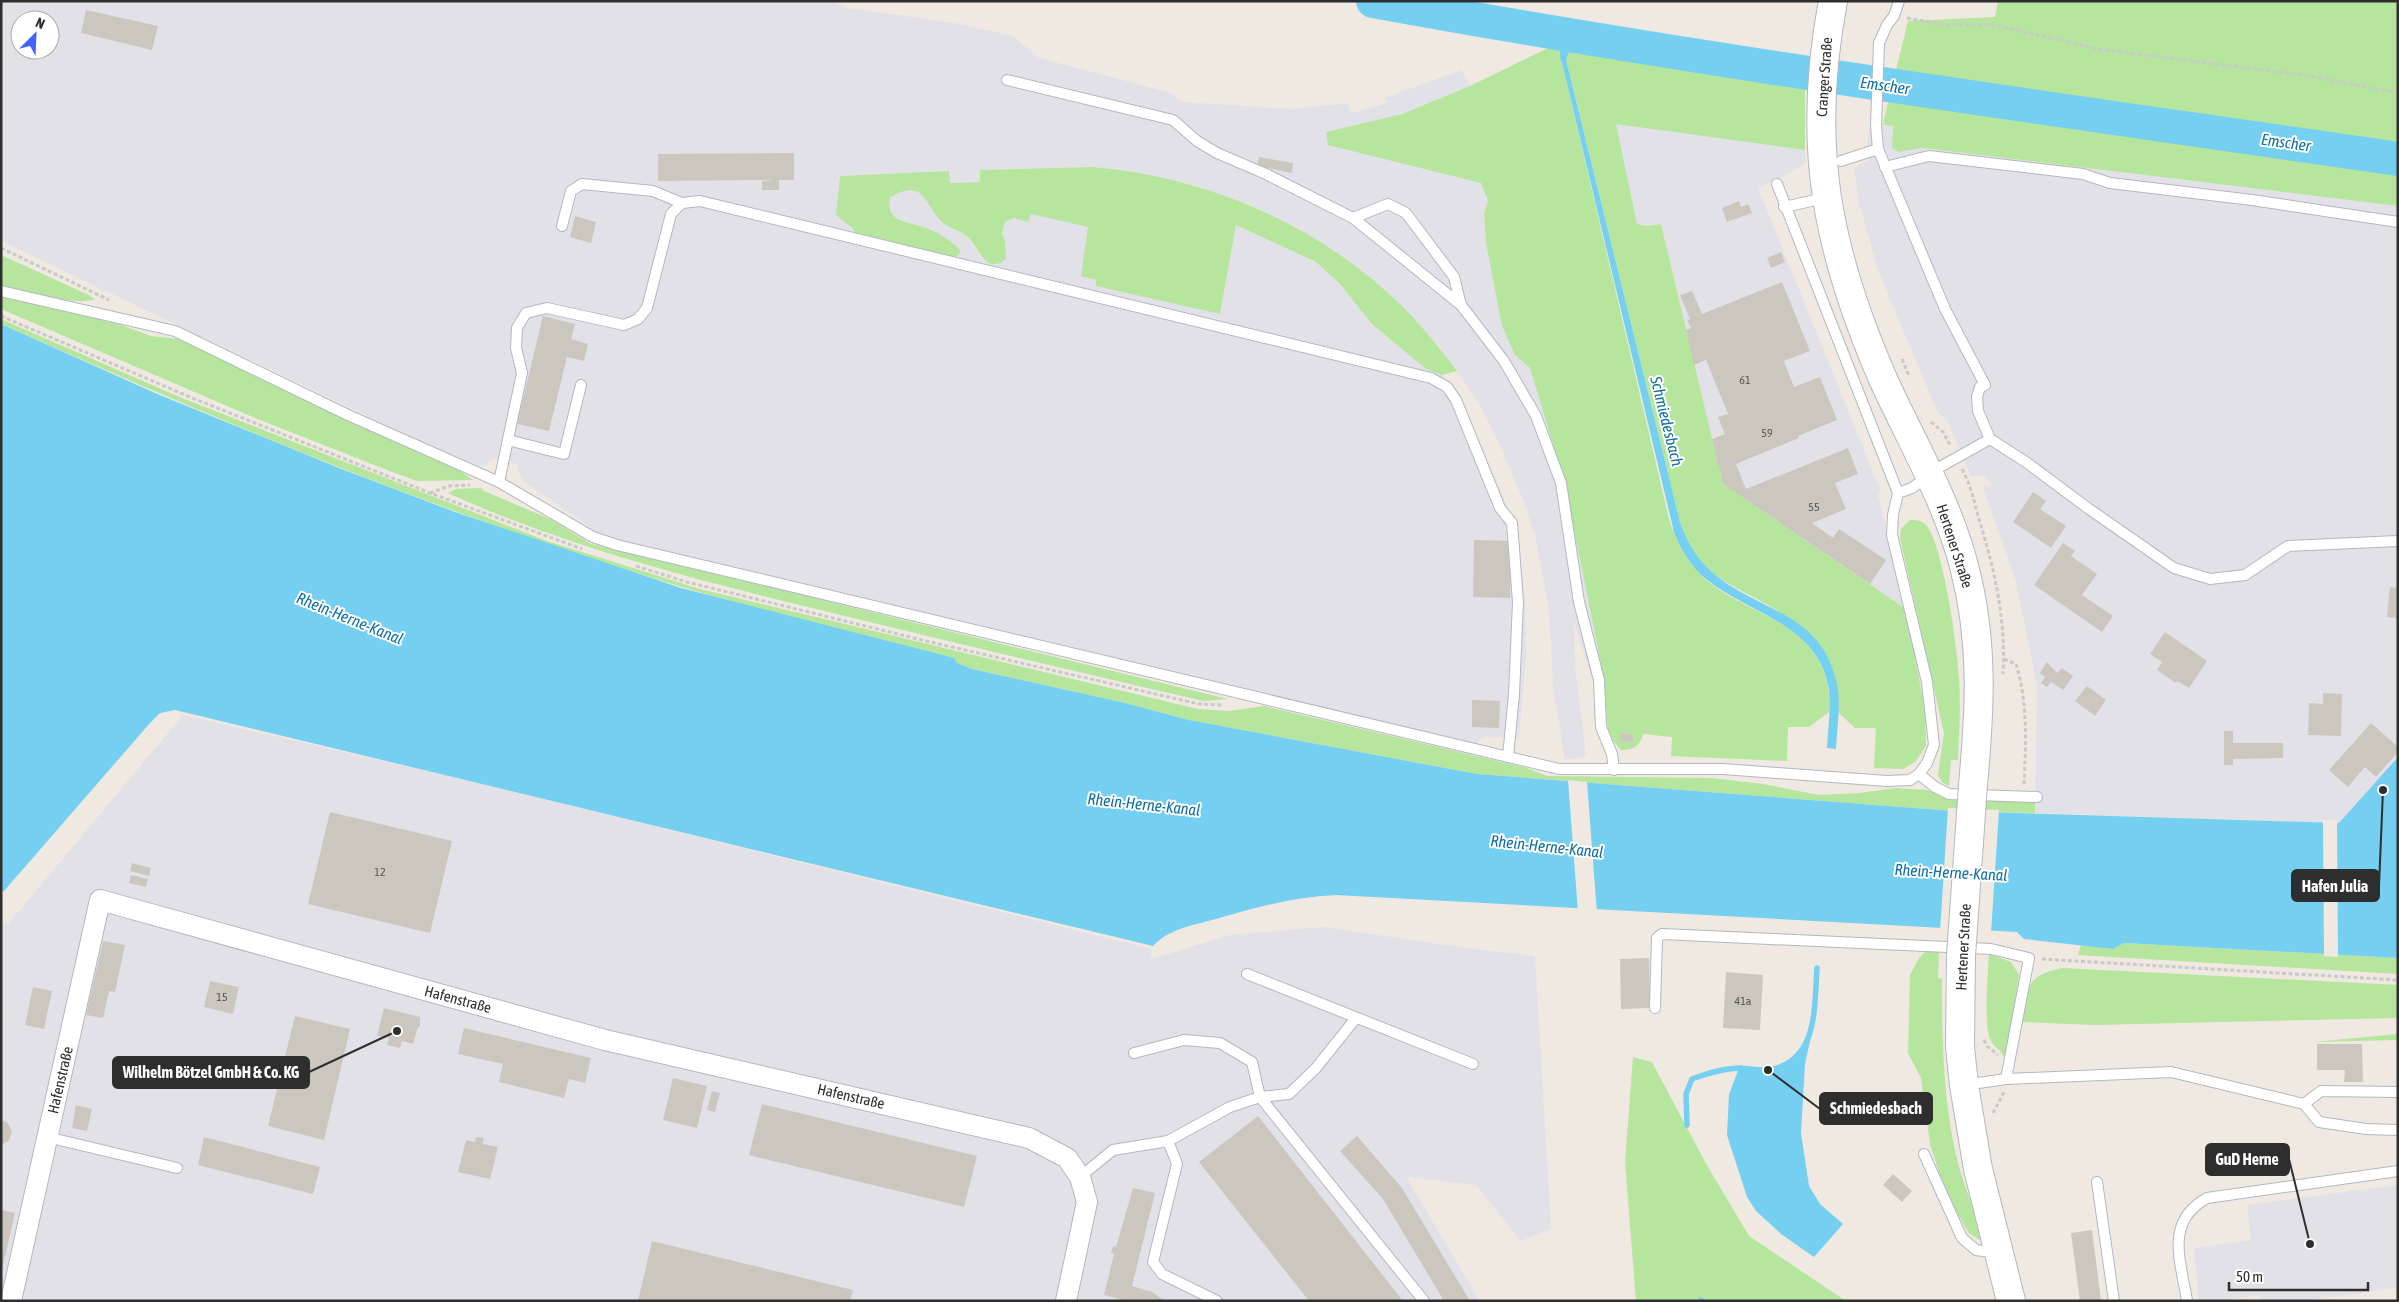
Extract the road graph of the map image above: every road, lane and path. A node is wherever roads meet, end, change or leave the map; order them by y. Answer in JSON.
{"nodes":[{"id":1,"x":1833,"y":1,"type":"edge"},
{"id":2,"x":1899,"y":1,"type":"edge"},
{"id":3,"x":1894,"y":16,"type":"junction"},
{"id":4,"x":1007,"y":80,"type":"dead end"},
{"id":5,"x":2398,"y":93,"type":"edge"},
{"id":6,"x":1878,"y":148,"type":"junction"},
{"id":7,"x":1831,"y":157,"type":"junction"},
{"id":8,"x":1885,"y":166,"type":"junction"},
{"id":9,"x":1777,"y":184,"type":"dead end"},
{"id":10,"x":1826,"y":198,"type":"junction"},
{"id":11,"x":682,"y":203,"type":"junction"},
{"id":12,"x":1784,"y":207,"type":"junction"},
{"id":13,"x":1353,"y":218,"type":"junction"},
{"id":14,"x":2398,"y":222,"type":"edge"},
{"id":15,"x":562,"y":226,"type":"dead end"},
{"id":16,"x":1,"y":248,"type":"edge"},
{"id":17,"x":1,"y":291,"type":"edge"},
{"id":18,"x":116,"y":303,"type":"dead end"},
{"id":19,"x":1461,"y":305,"type":"junction"},
{"id":20,"x":1900,"y":356,"type":"dead end"},
{"id":21,"x":1912,"y":382,"type":"dead end"},
{"id":22,"x":582,"y":385,"type":"dead end"},
{"id":23,"x":1927,"y":416,"type":"dead end"},
{"id":24,"x":1990,"y":439,"type":"junction"},
{"id":25,"x":508,"y":440,"type":"junction"},
{"id":26,"x":1957,"y":458,"type":"junction"},
{"id":27,"x":486,"y":476,"type":"junction"},
{"id":28,"x":1930,"y":477,"type":"junction"},
{"id":29,"x":499,"y":482,"type":"junction"},
{"id":30,"x":430,"y":493,"type":"dead end"},
{"id":31,"x":1898,"y":493,"type":"junction"},
{"id":32,"x":2398,"y":540,"type":"edge"},
{"id":33,"x":1508,"y":758,"type":"junction"},
{"id":34,"x":1614,"y":770,"type":"junction"},
{"id":35,"x":1919,"y":774,"type":"junction"},
{"id":36,"x":2023,"y":797,"type":"junction"},
{"id":37,"x":2037,"y":797,"type":"dead end"},
{"id":38,"x":2029,"y":958,"type":"junction"},
{"id":39,"x":1247,"y":974,"type":"dead end"},
{"id":40,"x":2398,"y":980,"type":"edge"},
{"id":41,"x":1655,"y":1008,"type":"dead end"},
{"id":42,"x":1356,"y":1018,"type":"junction"},
{"id":43,"x":1984,"y":1039,"type":"dead end"},
{"id":44,"x":1134,"y":1053,"type":"dead end"},
{"id":45,"x":1473,"y":1064,"type":"dead end"},
{"id":46,"x":2006,"y":1079,"type":"junction"},
{"id":47,"x":1964,"y":1085,"type":"junction"},
{"id":48,"x":2398,"y":1092,"type":"edge"},
{"id":49,"x":1260,"y":1097,"type":"junction"},
{"id":50,"x":2304,"y":1104,"type":"junction"},
{"id":51,"x":1993,"y":1120,"type":"dead end"},
{"id":52,"x":2398,"y":1130,"type":"edge"},
{"id":53,"x":47,"y":1137,"type":"junction"},
{"id":54,"x":1168,"y":1142,"type":"junction"},
{"id":55,"x":1924,"y":1154,"type":"dead end"},
{"id":56,"x":177,"y":1168,"type":"dead end"},
{"id":57,"x":2398,"y":1171,"type":"edge"},
{"id":58,"x":1080,"y":1177,"type":"junction"},
{"id":59,"x":2097,"y":1182,"type":"dead end"},
{"id":60,"x":2001,"y":1253,"type":"junction"},
{"id":61,"x":11,"y":1301,"type":"edge"},
{"id":62,"x":1066,"y":1301,"type":"edge"},
{"id":63,"x":1217,"y":1301,"type":"edge"},
{"id":64,"x":1424,"y":1301,"type":"edge"},
{"id":65,"x":2011,"y":1301,"type":"edge"},
{"id":66,"x":2114,"y":1301,"type":"edge"},
{"id":67,"x":2187,"y":1301,"type":"edge"}],
"edges":[{"from":1,"to":7,"type":"main road","name":"Cranger Straße"},
{"from":2,"to":3,"type":"lane"},
{"from":3,"to":5,"type":"path"},
{"from":3,"to":6,"type":"lane"},
{"from":4,"to":13,"type":"lane"},
{"from":6,"to":7,"type":"lane"},
{"from":6,"to":8,"type":"lane"},
{"from":7,"to":10,"type":"main road","name":"Hertener Straße"},
{"from":8,"to":14,"type":"lane"},
{"from":8,"to":24,"type":"lane"},
{"from":9,"to":12,"type":"lane"},
{"from":10,"to":12,"type":"lane"},
{"from":10,"to":28,"type":"main road","name":"Hertener Straße"},
{"from":11,"to":15,"type":"lane"},
{"from":11,"to":25,"type":"lane"},
{"from":11,"to":33,"type":"lane"},
{"from":12,"to":31,"type":"lane"},
{"from":13,"to":19,"type":"lane"},
{"from":13,"to":19,"type":"lane"},
{"from":16,"to":18,"type":"path"},
{"from":17,"to":27,"type":"lane"},
{"from":19,"to":34,"type":"lane"},
{"from":20,"to":21,"type":"path"},
{"from":22,"to":25,"type":"lane"},
{"from":23,"to":26,"type":"path"},
{"from":24,"to":26,"type":"lane"},
{"from":24,"to":32,"type":"lane"},
{"from":25,"to":29,"type":"lane"},
{"from":26,"to":28,"type":"lane"},
{"from":26,"to":36,"type":"path"},
{"from":27,"to":29,"type":"lane"},
{"from":27,"to":30,"type":"path"},
{"from":28,"to":31,"type":"lane"},
{"from":28,"to":47,"type":"main road","name":"Hertener Straße","bridge":true},
{"from":29,"to":33,"type":"lane"},
{"from":31,"to":35,"type":"lane"},
{"from":33,"to":34,"type":"lane"},
{"from":34,"to":35,"type":"lane"},
{"from":35,"to":36,"type":"lane"},
{"from":36,"to":37,"type":"lane"},
{"from":38,"to":40,"type":"path"},
{"from":38,"to":41,"type":"lane"},
{"from":38,"to":46,"type":"lane"},
{"from":39,"to":42,"type":"lane"},
{"from":42,"to":45,"type":"lane"},
{"from":42,"to":49,"type":"lane"},
{"from":43,"to":46,"type":"path"},
{"from":44,"to":49,"type":"lane"},
{"from":46,"to":47,"type":"lane"},
{"from":46,"to":50,"type":"lane"},
{"from":46,"to":51,"type":"path"},
{"from":47,"to":60,"type":"main road","name":"Hertener Straße"},
{"from":48,"to":50,"type":"lane"},
{"from":49,"to":54,"type":"lane"},
{"from":49,"to":64,"type":"lane"},
{"from":50,"to":52,"type":"lane"},
{"from":53,"to":56,"type":"lane"},
{"from":53,"to":58,"type":"street","name":"Hafenstraße"},
{"from":53,"to":61,"type":"street","name":"Hafenstraße"},
{"from":54,"to":58,"type":"lane"},
{"from":54,"to":63,"type":"lane"},
{"from":55,"to":60,"type":"lane"},
{"from":57,"to":67,"type":"lane"},
{"from":58,"to":62,"type":"street","name":"Hafenstraße"},
{"from":59,"to":66,"type":"lane"},
{"from":60,"to":65,"type":"main road","name":"Hertener Straße"}]}
